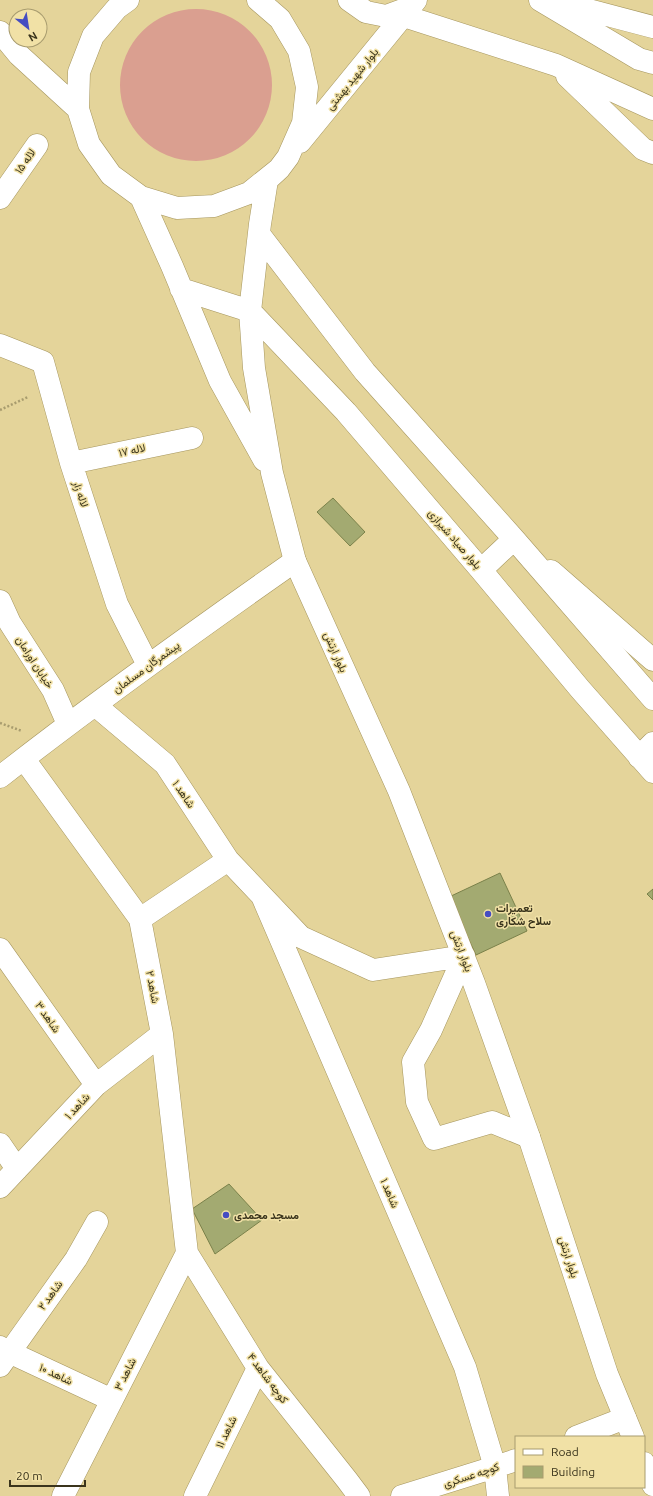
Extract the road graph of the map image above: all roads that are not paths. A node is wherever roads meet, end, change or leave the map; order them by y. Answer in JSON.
{"nodes":[{"id":1,"x":128,"y":0,"type":"edge"},
{"id":2,"x":258,"y":0,"type":"edge"},
{"id":3,"x":349,"y":0,"type":"edge"},
{"id":4,"x":540,"y":0,"type":"edge"},
{"id":5,"x":551,"y":0,"type":"edge"},
{"id":6,"x":410,"y":8,"type":"edge"},
{"id":7,"x":653,"y":27,"type":"edge"},
{"id":8,"x":0,"y":32,"type":"edge"},
{"id":9,"x":653,"y":63,"type":"edge"},
{"id":10,"x":556,"y":65,"type":"junction"},
{"id":11,"x":78,"y":109,"type":"junction"},
{"id":12,"x":653,"y":109,"type":"edge"},
{"id":13,"x":37,"y":145,"type":"dead end"},
{"id":14,"x":653,"y":153,"type":"edge"},
{"id":15,"x":283,"y":163,"type":"junction"},
{"id":16,"x":141,"y":197,"type":"junction"},
{"id":17,"x":0,"y":198,"type":"edge"},
{"id":18,"x":259,"y":234,"type":"junction"},
{"id":19,"x":181,"y":289,"type":"junction"},
{"id":20,"x":250,"y":311,"type":"junction"},
{"id":21,"x":0,"y":345,"type":"edge"},
{"id":22,"x":192,"y":438,"type":"dead end"},
{"id":23,"x":71,"y":463,"type":"junction"},
{"id":24,"x":272,"y":473,"type":"junction"},
{"id":25,"x":514,"y":539,"type":"junction"},
{"id":26,"x":295,"y":560,"type":"junction"},
{"id":27,"x":481,"y":570,"type":"junction"},
{"id":28,"x":0,"y":601,"type":"edge"},
{"id":29,"x":653,"y":660,"type":"edge"},
{"id":30,"x":148,"y":664,"type":"junction"},
{"id":31,"x":653,"y":699,"type":"edge"},
{"id":32,"x":95,"y":705,"type":"junction"},
{"id":33,"x":68,"y":724,"type":"junction"},
{"id":34,"x":648,"y":757,"type":"edge"},
{"id":35,"x":24,"y":759,"type":"junction"},
{"id":36,"x":0,"y":777,"type":"edge"},
{"id":37,"x":228,"y":860,"type":"junction"},
{"id":38,"x":262,"y":896,"type":"junction"},
{"id":39,"x":140,"y":919,"type":"junction"},
{"id":40,"x":0,"y":949,"type":"edge"},
{"id":41,"x":464,"y":956,"type":"junction"},
{"id":42,"x":162,"y":1034,"type":"junction"},
{"id":43,"x":96,"y":1085,"type":"junction"},
{"id":44,"x":529,"y":1137,"type":"junction"},
{"id":45,"x":0,"y":1144,"type":"edge"},
{"id":46,"x":17,"y":1169,"type":"junction"},
{"id":47,"x":0,"y":1187,"type":"edge"},
{"id":48,"x":97,"y":1222,"type":"dead end"},
{"id":49,"x":187,"y":1253,"type":"junction"},
{"id":50,"x":3,"y":1355,"type":"edge"},
{"id":51,"x":258,"y":1368,"type":"junction"},
{"id":52,"x":112,"y":1400,"type":"junction"},
{"id":53,"x":629,"y":1428,"type":"edge"},
{"id":54,"x":582,"y":1436,"type":"edge"},
{"id":55,"x":515,"y":1460,"type":"edge"},
{"id":56,"x":645,"y":1466,"type":"edge"},
{"id":57,"x":495,"y":1467,"type":"junction"},
{"id":58,"x":653,"y":1485,"type":"edge"},
{"id":59,"x":63,"y":1496,"type":"edge"},
{"id":60,"x":194,"y":1496,"type":"edge"},
{"id":61,"x":359,"y":1496,"type":"edge"},
{"id":62,"x":402,"y":1496,"type":"edge"},
{"id":63,"x":498,"y":1496,"type":"edge"}],
"edges":[{"from":1,"to":11,"type":"main road"},
{"from":2,"to":15,"type":"main road"},
{"from":3,"to":6,"type":"main road"},
{"from":4,"to":9,"type":"main road"},
{"from":5,"to":7,"type":"main road"},
{"from":6,"to":10,"type":"main road"},
{"from":6,"to":15,"type":"main road","name":"بلوار شهید بهشتی"},
{"from":8,"to":11,"type":"main road"},
{"from":10,"to":12,"type":"main road"},
{"from":10,"to":14,"type":"main road"},
{"from":11,"to":16,"type":"main road"},
{"from":13,"to":17,"type":"main road","name":"لاله ۱۵"},
{"from":15,"to":16,"type":"main road"},
{"from":15,"to":18,"type":"main road"},
{"from":16,"to":19,"type":"main road"},
{"from":18,"to":20,"type":"main road"},
{"from":18,"to":25,"type":"main road"},
{"from":19,"to":20,"type":"main road"},
{"from":19,"to":24,"type":"main road"},
{"from":20,"to":24,"type":"main road"},
{"from":20,"to":27,"type":"main road","name":"بلوار صیاد شیرازی"},
{"from":21,"to":23,"type":"main road","name":"لاله زار"},
{"from":22,"to":23,"type":"main road","name":"لاله ۱۷"},
{"from":23,"to":30,"type":"main road","name":"لاله زار"},
{"from":24,"to":26,"type":"main road","name":"بلوار ارتش"},
{"from":25,"to":27,"type":"main road"},
{"from":25,"to":29,"type":"main road"},
{"from":25,"to":31,"type":"main road"},
{"from":26,"to":30,"type":"main road","name":"پیشمرگان مسلمان"},
{"from":26,"to":41,"type":"main road","name":"بلوار ارتش"},
{"from":27,"to":34,"type":"main road","name":"بلوار صیاد شیرازی"},
{"from":28,"to":33,"type":"main road","name":"خیابان اورامان"},
{"from":30,"to":32,"type":"main road","name":"پیشمرگان مسلمان"},
{"from":32,"to":33,"type":"main road","name":"پیشمرگان مسلمان"},
{"from":32,"to":37,"type":"main road","name":"شاهد ۱"},
{"from":33,"to":35,"type":"main road","name":"پیشمرگان مسلمان"},
{"from":35,"to":36,"type":"main road","name":"پیشمرگان مسلمان"},
{"from":35,"to":39,"type":"main road","name":"شاهد ۲"},
{"from":37,"to":38,"type":"main road","name":"شاهد ۱"},
{"from":37,"to":39,"type":"main road"},
{"from":38,"to":41,"type":"main road","name":"شاهد ۱"},
{"from":38,"to":57,"type":"main road","name":"شاهد ۱"},
{"from":39,"to":42,"type":"main road","name":"شاهد ۲"},
{"from":40,"to":43,"type":"main road","name":"شاهد ۳"},
{"from":41,"to":44,"type":"main road","name":"بلوار ارتش"},
{"from":41,"to":44,"type":"main road"},
{"from":42,"to":43,"type":"main road","name":"شاهد ۱"},
{"from":42,"to":49,"type":"main road","name":"شاهد ۲"},
{"from":43,"to":46,"type":"main road","name":"شاهد ۱"},
{"from":44,"to":53,"type":"main road","name":"بلوار ارتش"},
{"from":45,"to":46,"type":"main road"},
{"from":46,"to":47,"type":"main road","name":"شاهد ۱"},
{"from":48,"to":50,"type":"main road","name":"شاهد ۲"},
{"from":49,"to":51,"type":"main road","name":"کوچه شاهد ۴"},
{"from":49,"to":52,"type":"main road","name":"شاهد ۳"},
{"from":50,"to":52,"type":"main road","name":"شاهد ۱۰"},
{"from":51,"to":60,"type":"main road","name":"شاهد ۱۱"},
{"from":51,"to":61,"type":"main road","name":"کوچه شاهد ۴"},
{"from":52,"to":59,"type":"main road","name":"شاهد ۳"},
{"from":53,"to":54,"type":"main road"},
{"from":55,"to":57,"type":"main road","name":"کوچه عسکری"},
{"from":56,"to":58,"type":"main road"},
{"from":57,"to":62,"type":"main road","name":"کوچه عسکری"},
{"from":57,"to":63,"type":"main road","name":"شاهد ۱"}]}
